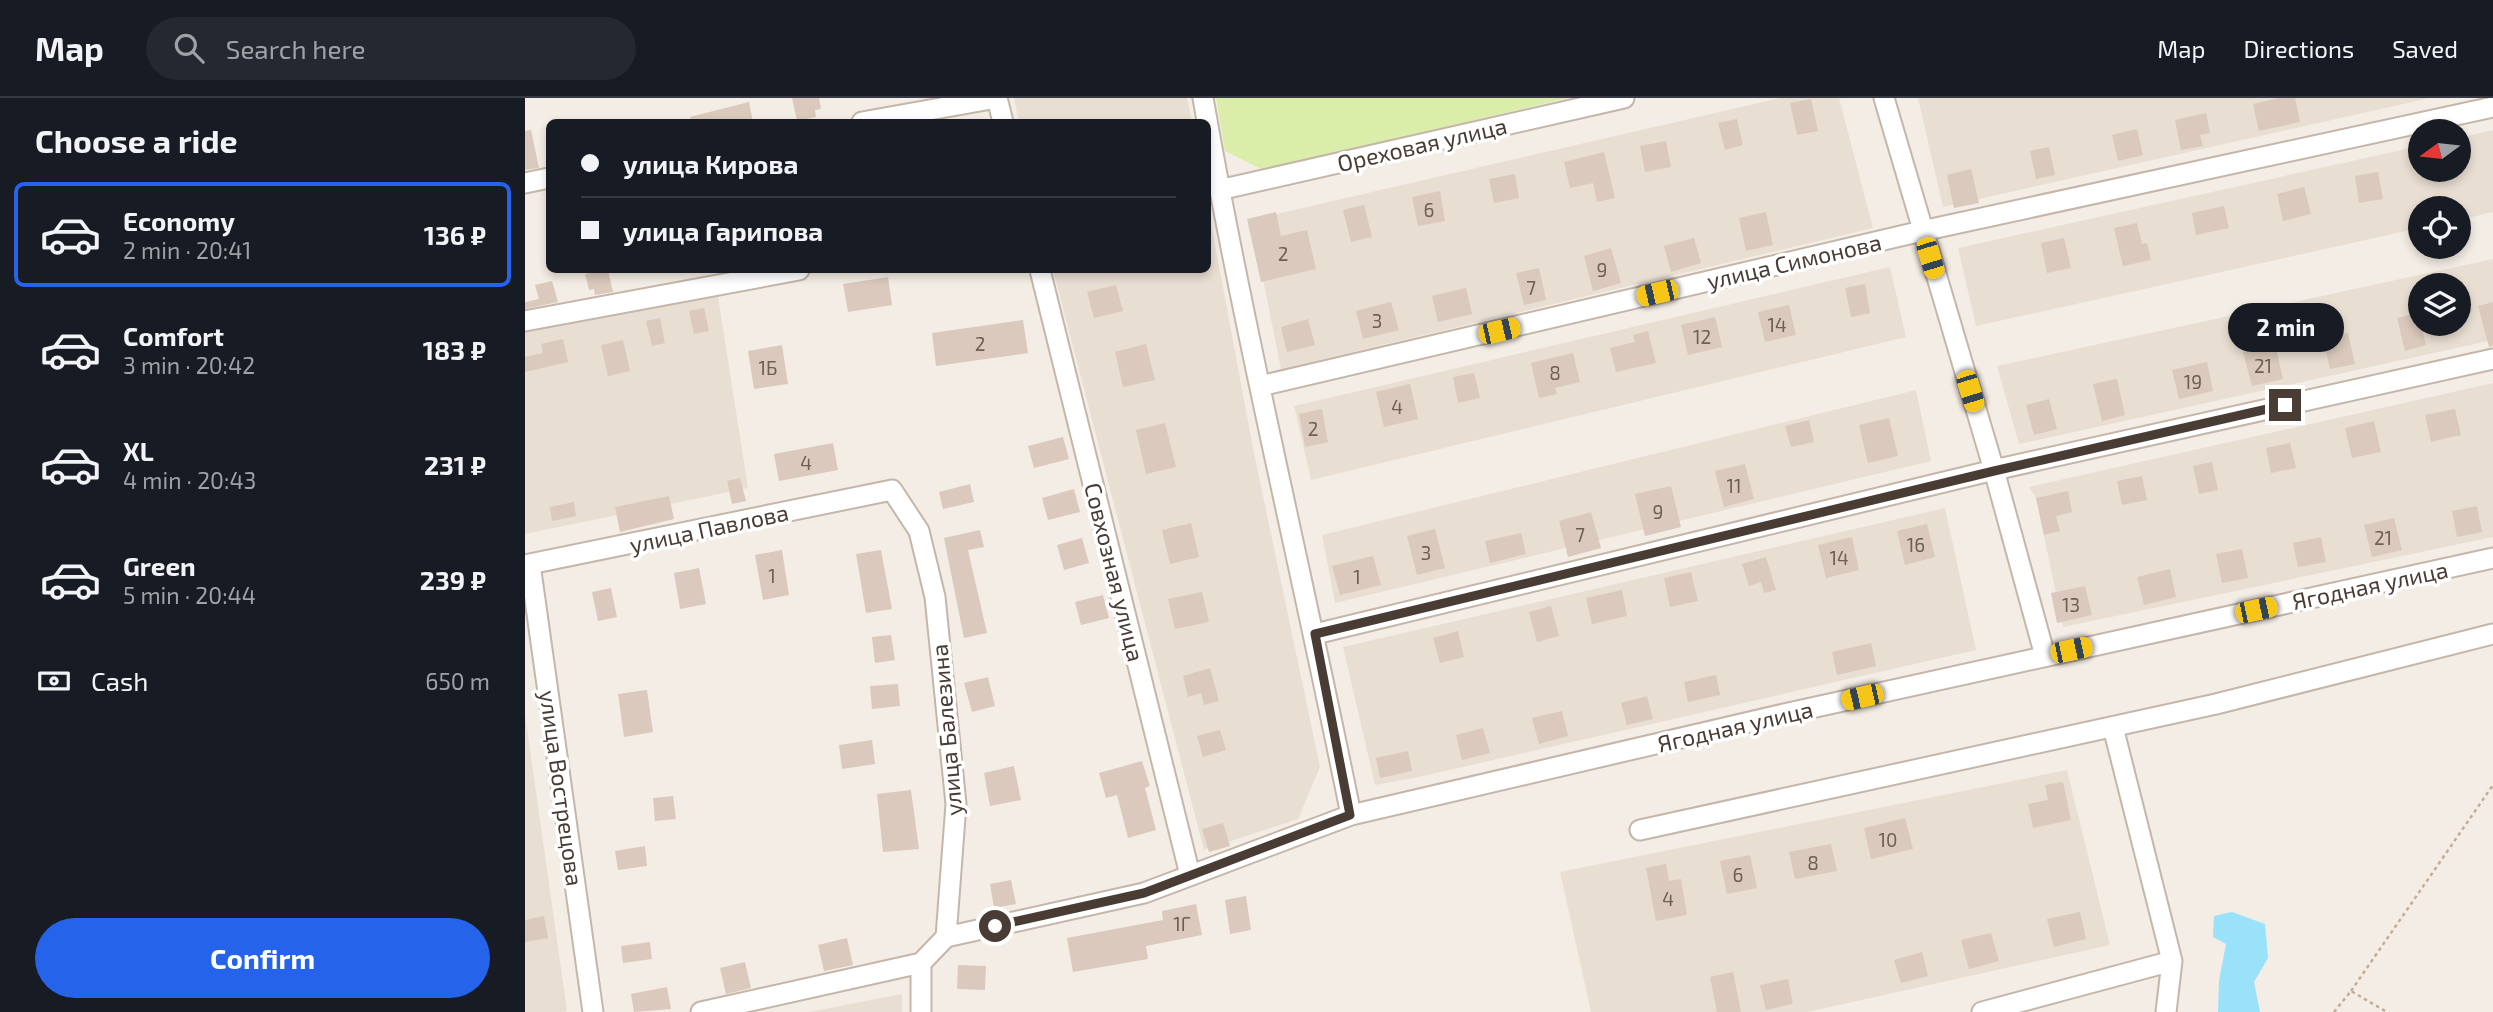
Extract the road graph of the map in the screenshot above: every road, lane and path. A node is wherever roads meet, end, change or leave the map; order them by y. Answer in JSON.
{"nodes":[{"id":1,"x":997,"y":98,"type":"edge"},
{"id":2,"x":1203,"y":98,"type":"edge"},
{"id":3,"x":1624,"y":98,"type":"edge"},
{"id":4,"x":1884,"y":98,"type":"edge"},
{"id":5,"x":2493,"y":107,"type":"edge"},
{"id":6,"x":879,"y":119,"type":"edge"},
{"id":7,"x":1002,"y":119,"type":"edge"},
{"id":8,"x":1207,"y":119,"type":"edge"},
{"id":9,"x":1211,"y":144,"type":"edge"},
{"id":10,"x":546,"y":179,"type":"edge"},
{"id":11,"x":525,"y":183,"type":"edge"},
{"id":12,"x":1219,"y":190,"type":"junction"},
{"id":13,"x":1921,"y":231,"type":"junction"},
{"id":14,"x":783,"y":273,"type":"edge"},
{"id":15,"x":1041,"y":273,"type":"edge"},
{"id":16,"x":525,"y":321,"type":"edge"},
{"id":17,"x":2493,"y":359,"type":"edge"},
{"id":18,"x":1260,"y":387,"type":"junction"},
{"id":19,"x":1994,"y":471,"type":"junction"},
{"id":20,"x":892,"y":491,"type":"joint"},
{"id":21,"x":2493,"y":558,"type":"edge"},
{"id":22,"x":528,"y":565,"type":"edge"},
{"id":23,"x":1315,"y":634,"type":"junction"},
{"id":24,"x":2493,"y":634,"type":"edge"},
{"id":25,"x":2045,"y":656,"type":"junction"},
{"id":26,"x":2113,"y":727,"type":"junction"},
{"id":27,"x":2493,"y":785,"type":"edge"},
{"id":28,"x":1350,"y":815,"type":"junction"},
{"id":29,"x":1640,"y":830,"type":"dead end"},
{"id":30,"x":1190,"y":875,"type":"junction"},
{"id":31,"x":946,"y":937,"type":"junction"},
{"id":32,"x":2172,"y":961,"type":"junction"},
{"id":33,"x":921,"y":963,"type":"junction"},
{"id":34,"x":2351,"y":991,"type":"junction"},
{"id":35,"x":593,"y":1012,"type":"edge"},
{"id":36,"x":701,"y":1012,"type":"edge"},
{"id":37,"x":921,"y":1012,"type":"edge"},
{"id":38,"x":1982,"y":1012,"type":"edge"},
{"id":39,"x":2166,"y":1012,"type":"edge"},
{"id":40,"x":2334,"y":1012,"type":"edge"},
{"id":41,"x":2387,"y":1012,"type":"edge"}],
"edges":[{"from":1,"to":6,"type":"street"},
{"from":1,"to":7,"type":"street"},
{"from":2,"to":8,"type":"street"},
{"from":3,"to":12,"type":"street","name":"Ореховая улица"},
{"from":4,"to":13,"type":"street"},
{"from":5,"to":13,"type":"street","name":"улица Симонова"},
{"from":9,"to":12,"type":"street"},
{"from":10,"to":11,"type":"street"},
{"from":12,"to":18,"type":"street"},
{"from":13,"to":18,"type":"street","name":"улица Симонова"},
{"from":13,"to":19,"type":"street"},
{"from":14,"to":16,"type":"street"},
{"from":15,"to":30,"type":"street","name":"Совхозная улица"},
{"from":17,"to":19,"type":"street"},
{"from":18,"to":23,"type":"street"},
{"from":19,"to":23,"type":"street"},
{"from":19,"to":25,"type":"street"},
{"from":20,"to":22,"type":"street","name":"улица Павлова"},
{"from":20,"to":31,"type":"street","name":"улица Балезина"},
{"from":21,"to":25,"type":"street","name":"Ягодная улица"},
{"from":22,"to":35,"type":"street","name":"улица Вострецова"},
{"from":23,"to":28,"type":"street"},
{"from":24,"to":26,"type":"street"},
{"from":25,"to":28,"type":"street","name":"Ягодная улица"},
{"from":26,"to":29,"type":"street"},
{"from":26,"to":32,"type":"street"},
{"from":27,"to":34,"type":"path"},
{"from":28,"to":30,"type":"street","name":"Ягодная улица"},
{"from":30,"to":31,"type":"street","name":"Ягодная улица"},
{"from":31,"to":33,"type":"street"},
{"from":32,"to":38,"type":"street"},
{"from":32,"to":39,"type":"street"},
{"from":33,"to":36,"type":"street"},
{"from":33,"to":37,"type":"street"},
{"from":34,"to":40,"type":"path"},
{"from":34,"to":41,"type":"path"}]}
